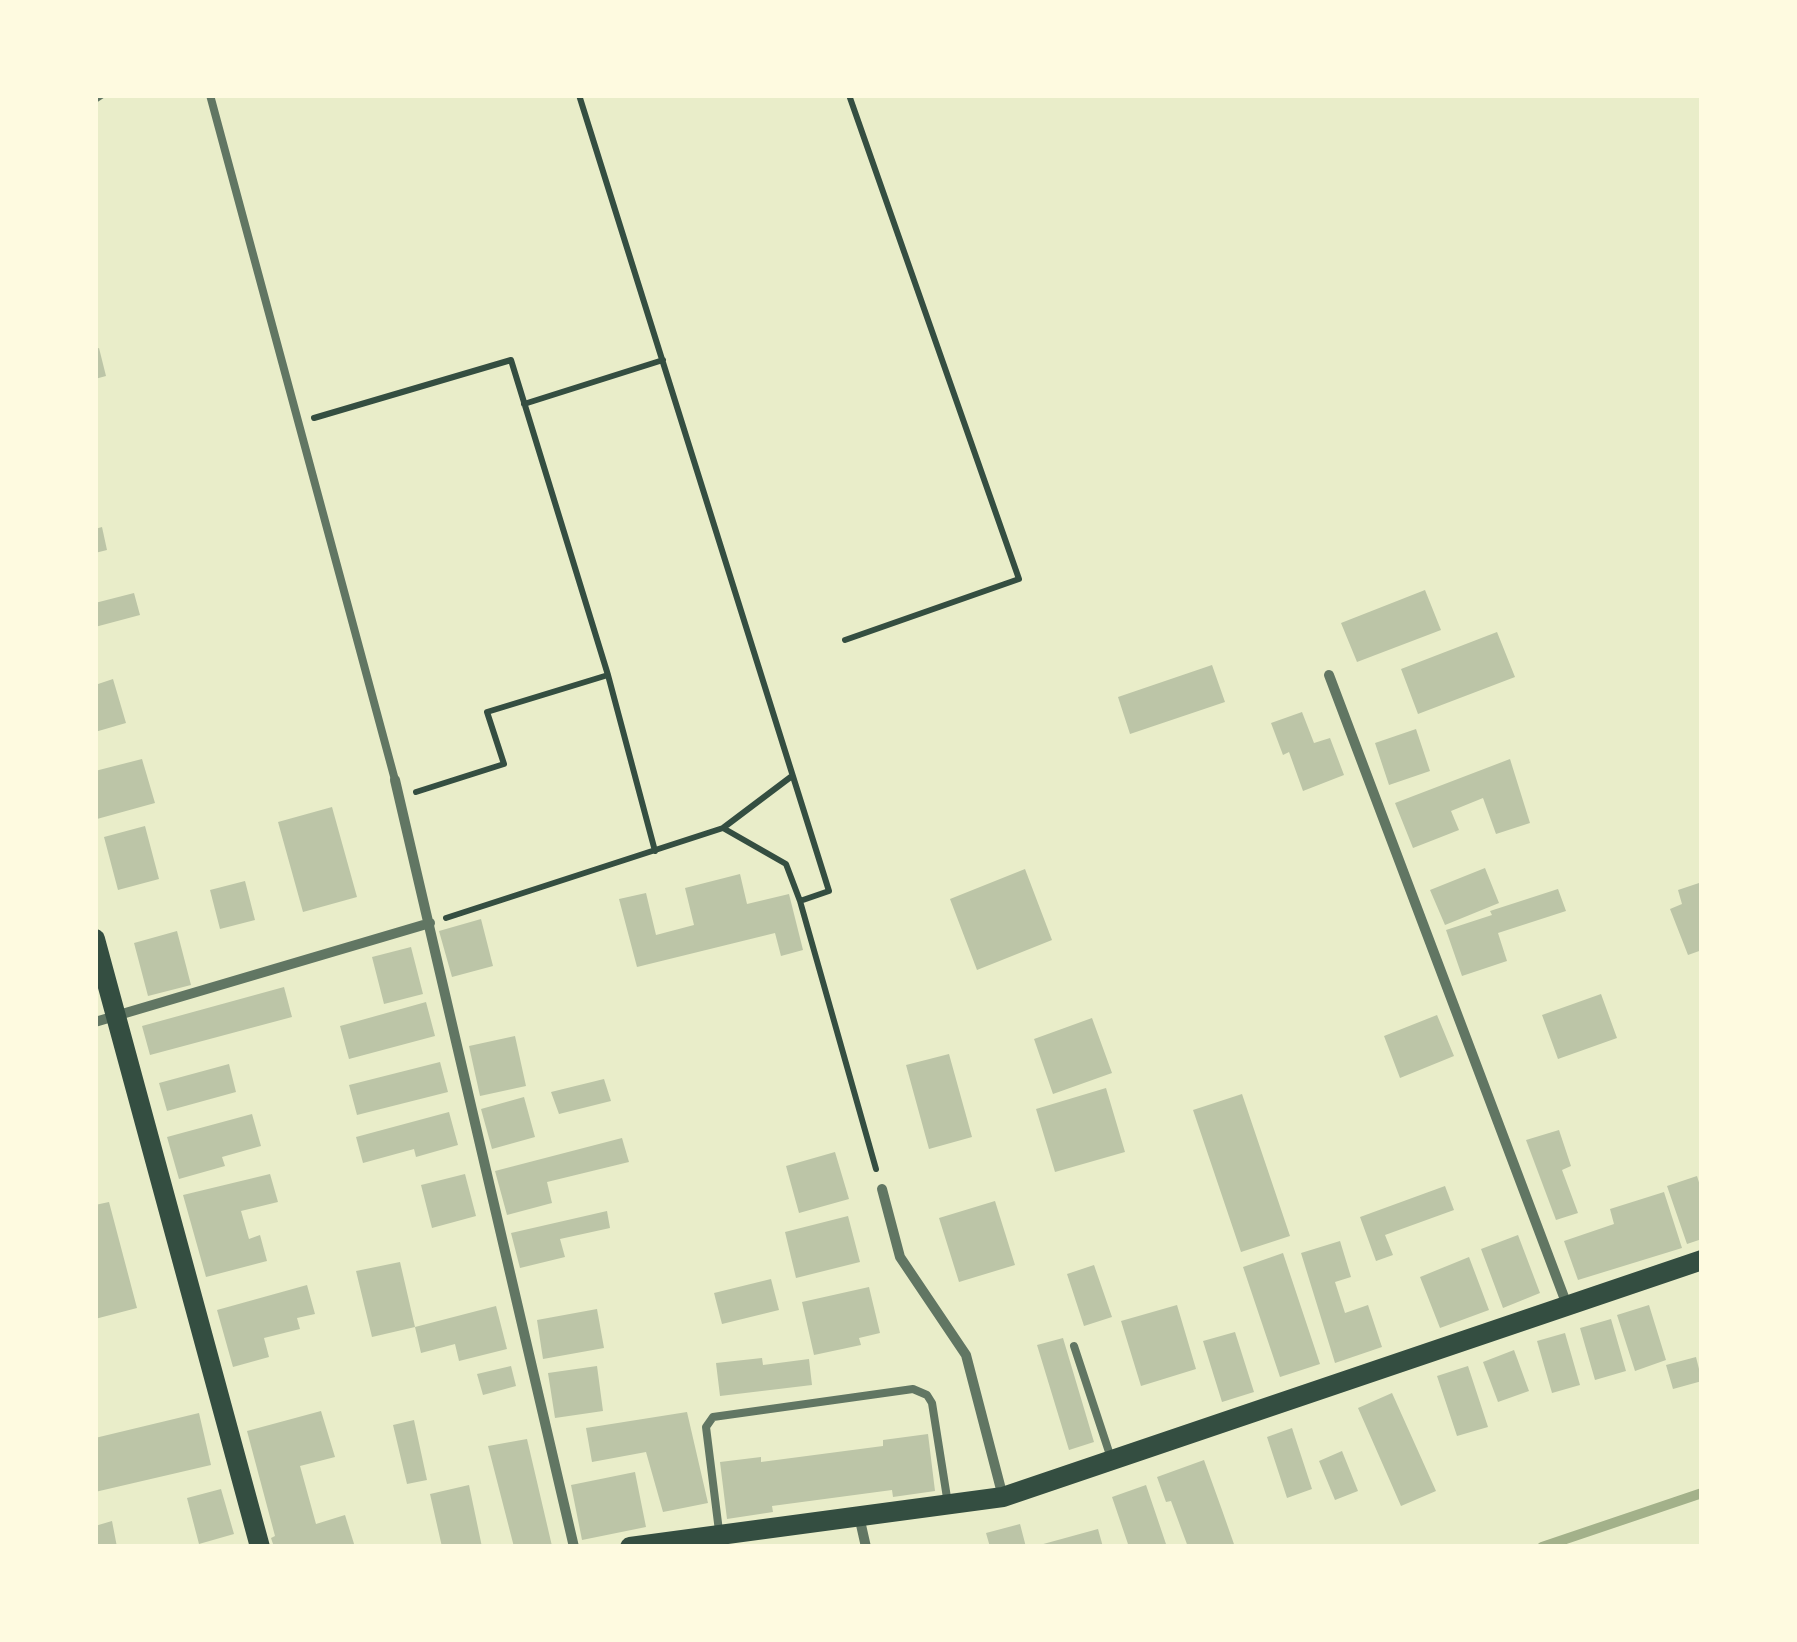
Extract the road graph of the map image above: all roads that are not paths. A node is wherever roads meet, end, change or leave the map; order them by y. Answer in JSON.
{"nodes":[{"id":1,"x":210,"y":95,"type":"edge"},
{"id":2,"x":1329,"y":674,"type":"dead end"},
{"id":3,"x":395,"y":780,"type":"joint"},
{"id":4,"x":430,"y":923,"type":"junction"},
{"id":5,"x":95,"y":938,"type":"edge"},
{"id":6,"x":117,"y":1015,"type":"junction"},
{"id":7,"x":95,"y":1022,"type":"edge"},
{"id":8,"x":882,"y":1189,"type":"road end"},
{"id":9,"x":1702,"y":1260,"type":"edge"},
{"id":10,"x":1567,"y":1306,"type":"junction"},
{"id":11,"x":1074,"y":1346,"type":"dead end"},
{"id":12,"x":1111,"y":1458,"type":"junction"},
{"id":13,"x":1003,"y":1497,"type":"junction"},
{"id":14,"x":948,"y":1504,"type":"junction"},
{"id":15,"x":859,"y":1516,"type":"junction"},
{"id":16,"x":720,"y":1535,"type":"junction"},
{"id":17,"x":260,"y":1547,"type":"edge"},
{"id":18,"x":574,"y":1547,"type":"edge"},
{"id":19,"x":630,"y":1547,"type":"edge"},
{"id":20,"x":866,"y":1547,"type":"edge"}],
"edges":[{"from":1,"to":3,"type":"lane"},
{"from":2,"to":10,"type":"street"},
{"from":3,"to":4,"type":"street"},
{"from":4,"to":6,"type":"street"},
{"from":4,"to":18,"type":"street"},
{"from":5,"to":6,"type":"main road"},
{"from":6,"to":7,"type":"street"},
{"from":6,"to":17,"type":"main road"},
{"from":8,"to":13,"type":"street"},
{"from":9,"to":10,"type":"main road"},
{"from":10,"to":12,"type":"main road"},
{"from":11,"to":12,"type":"lane"},
{"from":12,"to":13,"type":"main road"},
{"from":13,"to":14,"type":"main road"},
{"from":14,"to":15,"type":"main road"},
{"from":14,"to":16,"type":"lane"},
{"from":15,"to":16,"type":"main road"},
{"from":15,"to":20,"type":"street"},
{"from":16,"to":19,"type":"main road"}]}
